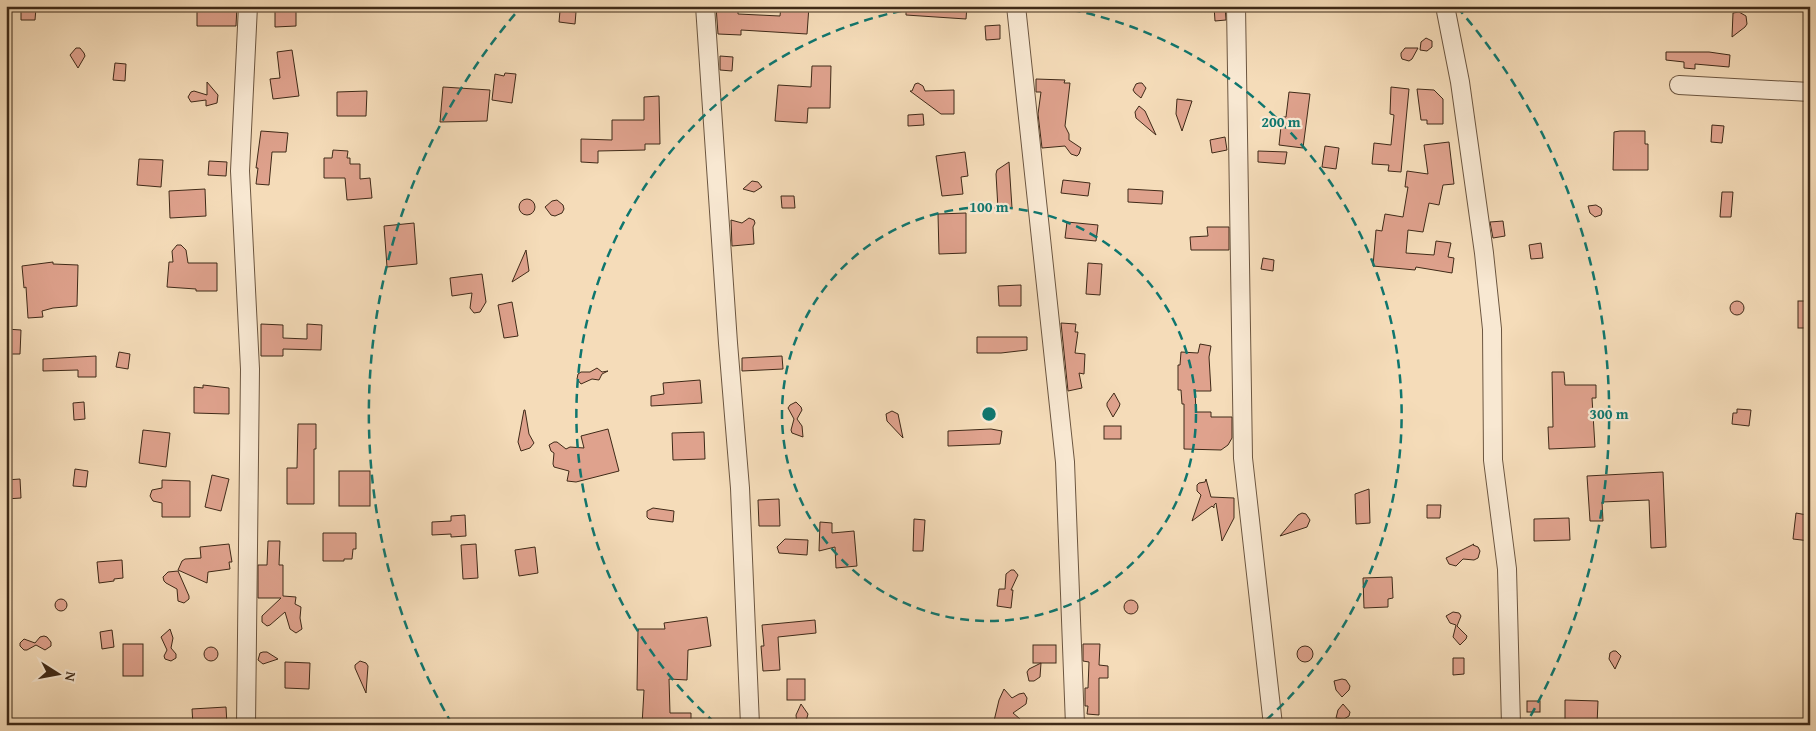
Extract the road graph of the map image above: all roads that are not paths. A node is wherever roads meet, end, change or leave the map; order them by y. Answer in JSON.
{"nodes":[{"id":1,"x":248,"y":6,"type":"edge"},
{"id":2,"x":705,"y":6,"type":"edge"},
{"id":3,"x":1016,"y":6,"type":"edge"},
{"id":4,"x":1236,"y":6,"type":"edge"},
{"id":5,"x":1445,"y":6,"type":"edge"},
{"id":6,"x":1679,"y":85,"type":"dead end"},
{"id":7,"x":1810,"y":92,"type":"edge"},
{"id":8,"x":246,"y":725,"type":"edge"},
{"id":9,"x":750,"y":725,"type":"edge"},
{"id":10,"x":1075,"y":725,"type":"edge"},
{"id":11,"x":1273,"y":725,"type":"edge"},
{"id":12,"x":1511,"y":725,"type":"edge"}],
"edges":[{"from":1,"to":8,"type":"street"},
{"from":2,"to":9,"type":"street"},
{"from":3,"to":10,"type":"street"},
{"from":4,"to":11,"type":"street"},
{"from":5,"to":12,"type":"street"},
{"from":6,"to":7,"type":"street"}]}
